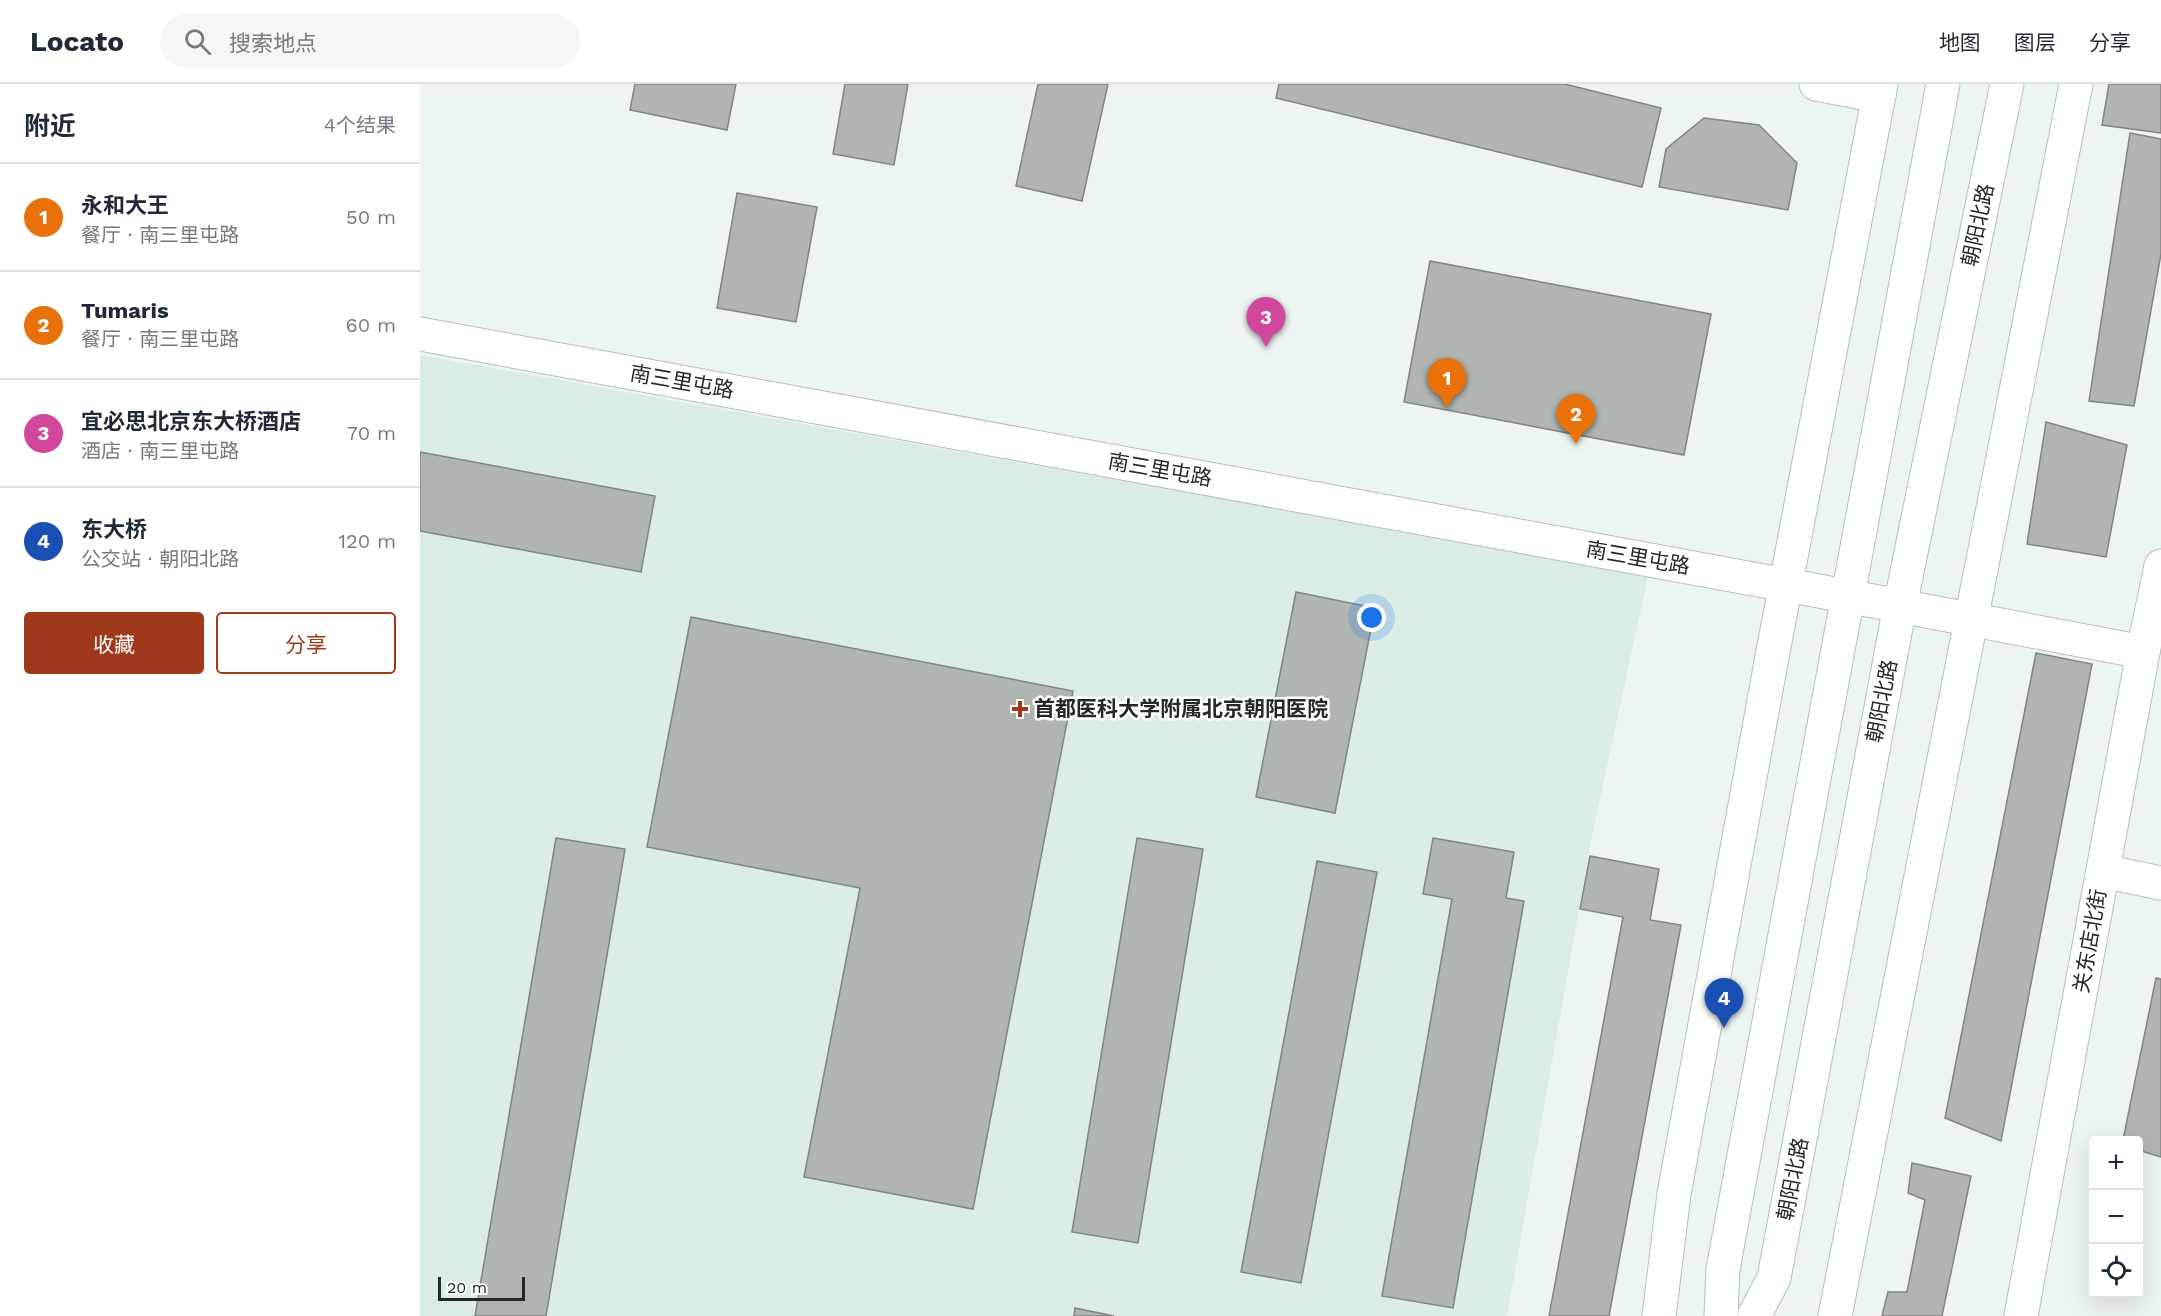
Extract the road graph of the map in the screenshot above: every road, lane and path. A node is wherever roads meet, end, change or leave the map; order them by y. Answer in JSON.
{"nodes":[{"id":1,"x":1816,"y":84,"type":"edge"},
{"id":2,"x":1943,"y":84,"type":"edge"},
{"id":3,"x":2007,"y":84,"type":"edge"},
{"id":4,"x":2076,"y":84,"type":"edge"},
{"id":5,"x":1880,"y":90,"type":"edge"},
{"id":6,"x":420,"y":334,"type":"edge"},
{"id":7,"x":2161,"y":566,"type":"edge"},
{"id":8,"x":1786,"y":585,"type":"junction"},
{"id":9,"x":1849,"y":596,"type":"junction"},
{"id":10,"x":1900,"y":606,"type":"junction"},
{"id":11,"x":1971,"y":619,"type":"junction"},
{"id":12,"x":2143,"y":652,"type":"junction"},
{"id":13,"x":2103,"y":871,"type":"junction"},
{"id":14,"x":2161,"y":883,"type":"edge"},
{"id":15,"x":1659,"y":1316,"type":"edge"},
{"id":16,"x":1720,"y":1316,"type":"edge"},
{"id":17,"x":1754,"y":1316,"type":"edge"},
{"id":18,"x":1835,"y":1316,"type":"edge"},
{"id":19,"x":2021,"y":1316,"type":"edge"}],
"edges":[{"from":1,"to":5,"type":"street"},
{"from":2,"to":9,"type":"street"},
{"from":3,"to":10,"type":"street","name":"朝阳北路"},
{"from":4,"to":11,"type":"street"},
{"from":5,"to":8,"type":"street"},
{"from":6,"to":8,"type":"street","name":"南三里屯路"},
{"from":7,"to":12,"type":"street","name":"关东店北街"},
{"from":8,"to":9,"type":"street","name":"南三里屯路"},
{"from":8,"to":15,"type":"street"},
{"from":9,"to":10,"type":"street","name":"南三里屯路"},
{"from":9,"to":16,"type":"street"},
{"from":10,"to":11,"type":"street","name":"南三里屯路"},
{"from":10,"to":17,"type":"street","name":"朝阳北路"},
{"from":11,"to":12,"type":"street","name":"南三里屯路"},
{"from":11,"to":18,"type":"street"},
{"from":12,"to":13,"type":"street","name":"关东店北街"},
{"from":13,"to":14,"type":"street"},
{"from":13,"to":19,"type":"street","name":"关东店北街"}]}
